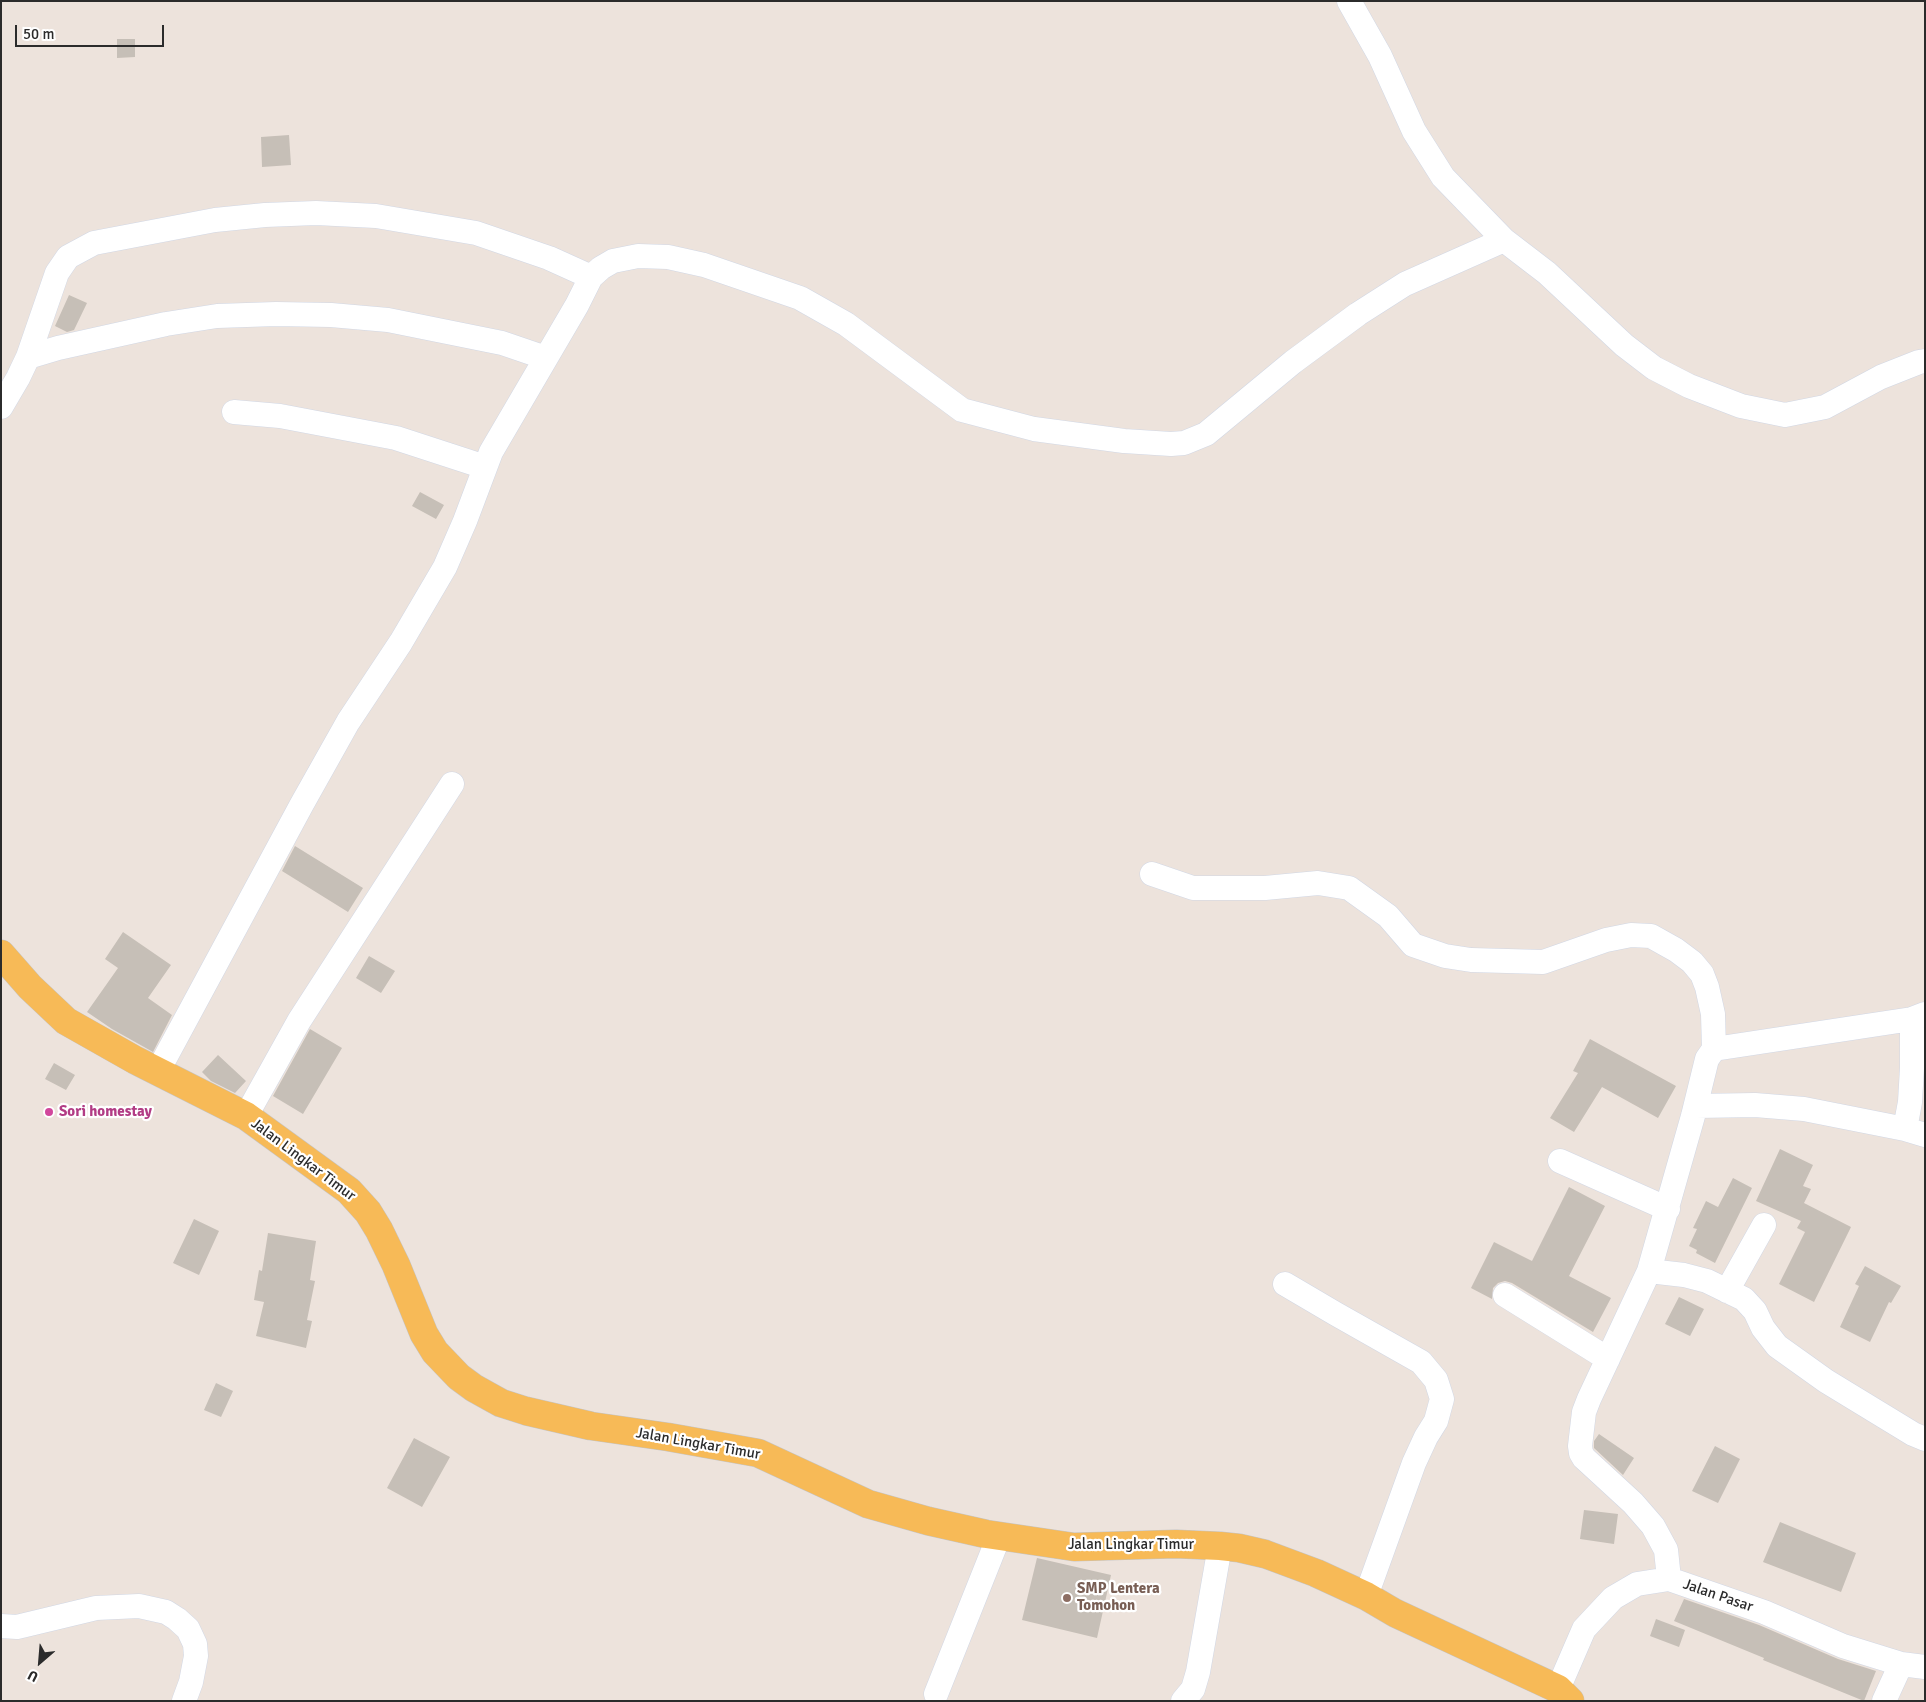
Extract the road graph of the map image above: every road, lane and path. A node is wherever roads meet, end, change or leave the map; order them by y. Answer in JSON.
{"nodes":[{"id":1,"x":1349,"y":1,"type":"edge"},
{"id":2,"x":1504,"y":240,"type":"junction"},
{"id":3,"x":591,"y":276,"type":"junction"},
{"id":4,"x":28,"y":357,"type":"junction"},
{"id":5,"x":546,"y":358,"type":"junction"},
{"id":6,"x":1925,"y":361,"type":"edge"},
{"id":7,"x":1,"y":407,"type":"edge"},
{"id":8,"x":234,"y":412,"type":"dead end"},
{"id":9,"x":485,"y":467,"type":"junction"},
{"id":10,"x":452,"y":784,"type":"dead end"},
{"id":11,"x":1152,"y":874,"type":"dead end"},
{"id":12,"x":1,"y":954,"type":"edge"},
{"id":13,"x":1918,"y":1016,"type":"edge"},
{"id":14,"x":1714,"y":1048,"type":"junction"},
{"id":15,"x":158,"y":1071,"type":"junction"},
{"id":16,"x":1696,"y":1106,"type":"junction"},
{"id":17,"x":246,"y":1116,"type":"junction"},
{"id":18,"x":1915,"y":1132,"type":"edge"},
{"id":19,"x":1560,"y":1161,"type":"dead end"},
{"id":20,"x":1668,"y":1209,"type":"junction"},
{"id":21,"x":1764,"y":1225,"type":"dead end"},
{"id":22,"x":1649,"y":1271,"type":"junction"},
{"id":23,"x":1286,"y":1284,"type":"dead end"},
{"id":24,"x":1727,"y":1291,"type":"junction"},
{"id":25,"x":1505,"y":1294,"type":"dead end"},
{"id":26,"x":1608,"y":1358,"type":"junction"},
{"id":27,"x":1925,"y":1439,"type":"edge"},
{"id":28,"x":999,"y":1536,"type":"junction"},
{"id":29,"x":1220,"y":1546,"type":"junction"},
{"id":30,"x":1669,"y":1579,"type":"junction"},
{"id":31,"x":1366,"y":1596,"type":"junction"},
{"id":32,"x":1,"y":1626,"type":"edge"},
{"id":33,"x":1901,"y":1664,"type":"junction"},
{"id":34,"x":1925,"y":1667,"type":"edge"},
{"id":35,"x":936,"y":1694,"type":"dead end"},
{"id":36,"x":1564,"y":1695,"type":"edge"},
{"id":37,"x":184,"y":1701,"type":"edge"},
{"id":38,"x":1183,"y":1701,"type":"edge"},
{"id":39,"x":1884,"y":1701,"type":"edge"}],
"edges":[{"from":1,"to":2,"type":"street"},
{"from":2,"to":3,"type":"street"},
{"from":2,"to":6,"type":"street"},
{"from":3,"to":4,"type":"street"},
{"from":3,"to":5,"type":"street"},
{"from":4,"to":5,"type":"street"},
{"from":4,"to":7,"type":"street"},
{"from":5,"to":9,"type":"street"},
{"from":8,"to":9,"type":"street"},
{"from":9,"to":15,"type":"street"},
{"from":10,"to":17,"type":"street"},
{"from":11,"to":14,"type":"street"},
{"from":12,"to":15,"type":"main road","name":"Jalan Lingkar Timur"},
{"from":13,"to":14,"type":"street"},
{"from":13,"to":18,"type":"street"},
{"from":14,"to":16,"type":"street"},
{"from":15,"to":17,"type":"main road","name":"Jalan Lingkar Timur"},
{"from":16,"to":18,"type":"street"},
{"from":16,"to":20,"type":"street"},
{"from":17,"to":28,"type":"main road","name":"Jalan Lingkar Timur"},
{"from":19,"to":20,"type":"street"},
{"from":20,"to":22,"type":"street"},
{"from":21,"to":24,"type":"street"},
{"from":22,"to":24,"type":"street"},
{"from":22,"to":26,"type":"street"},
{"from":23,"to":31,"type":"street"},
{"from":24,"to":27,"type":"street"},
{"from":25,"to":26,"type":"street"},
{"from":26,"to":30,"type":"street"},
{"from":28,"to":29,"type":"main road","name":"Jalan Lingkar Timur"},
{"from":28,"to":35,"type":"street"},
{"from":29,"to":31,"type":"main road","name":"Jalan Lingkar Timur"},
{"from":29,"to":38,"type":"street"},
{"from":30,"to":33,"type":"street","name":"Jalan Pasar"},
{"from":30,"to":36,"type":"street","name":"Jalan Pasar"},
{"from":31,"to":36,"type":"main road","name":"Jalan Lingkar Timur"},
{"from":32,"to":37,"type":"street"},
{"from":33,"to":34,"type":"street","name":"Jalan Pasar"},
{"from":33,"to":39,"type":"street"}]}
